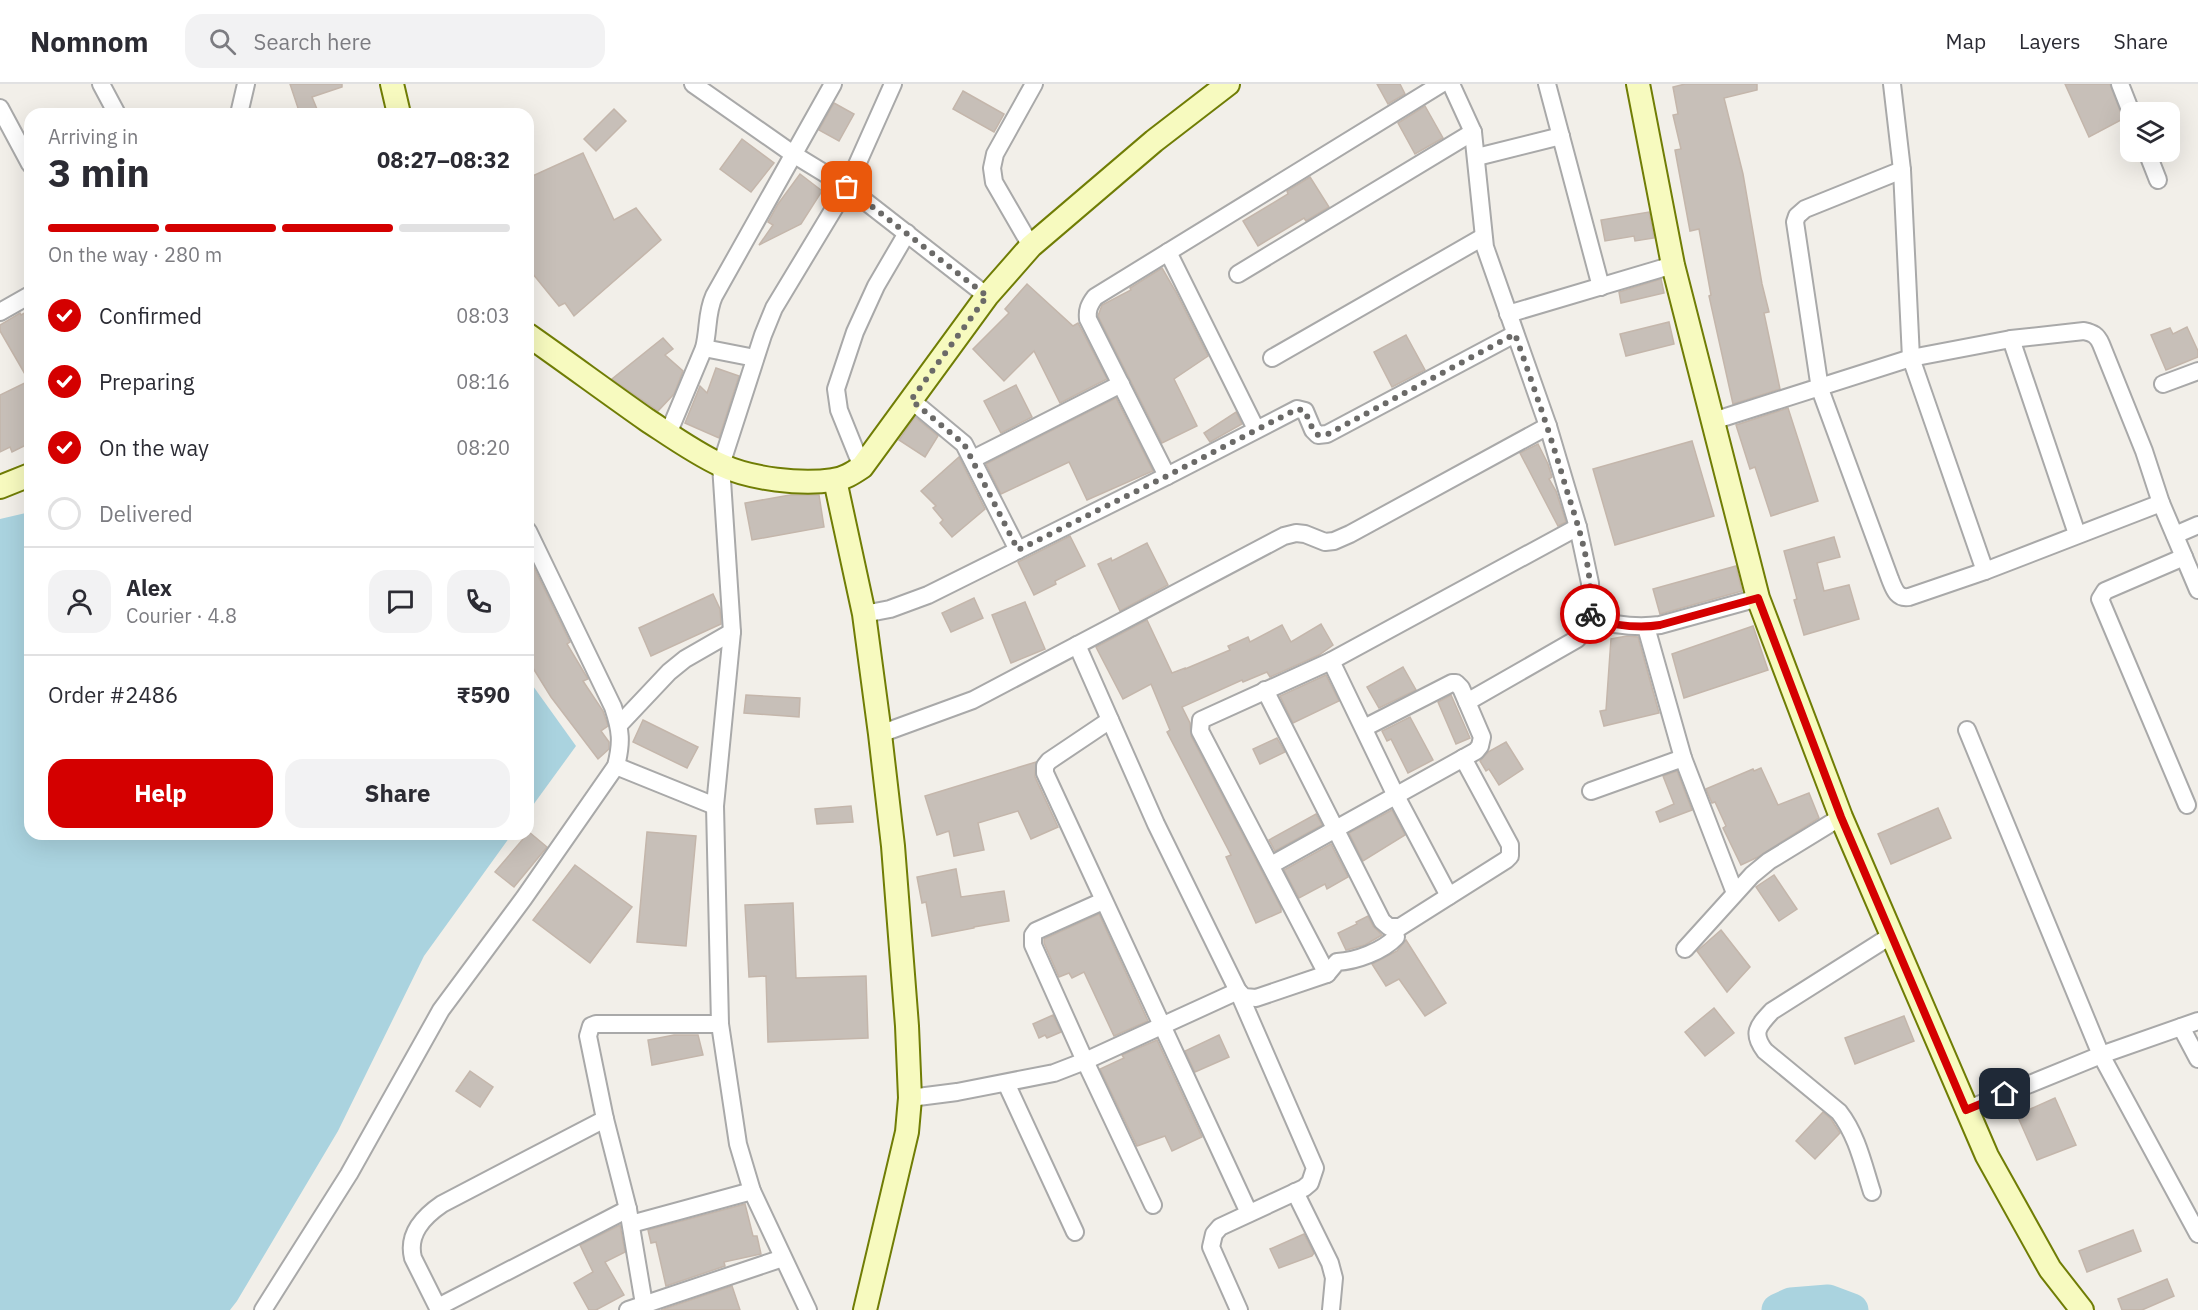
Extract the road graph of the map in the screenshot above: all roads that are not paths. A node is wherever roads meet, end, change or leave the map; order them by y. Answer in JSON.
{"nodes":[{"id":1,"x":101,"y":84,"type":"edge"},
{"id":2,"x":246,"y":84,"type":"edge"},
{"id":3,"x":392,"y":84,"type":"edge"},
{"id":4,"x":693,"y":84,"type":"edge"},
{"id":5,"x":833,"y":84,"type":"edge"},
{"id":6,"x":893,"y":84,"type":"edge"},
{"id":7,"x":1034,"y":84,"type":"edge"},
{"id":8,"x":1228,"y":84,"type":"edge"},
{"id":9,"x":1441,"y":84,"type":"edge"},
{"id":10,"x":1452,"y":84,"type":"edge"},
{"id":11,"x":1547,"y":84,"type":"edge"},
{"id":12,"x":1638,"y":84,"type":"edge"},
{"id":13,"x":1892,"y":84,"type":"edge"},
{"id":14,"x":2120,"y":84,"type":"edge"},
{"id":15,"x":2127,"y":102,"type":"edge"},
{"id":16,"x":0,"y":108,"type":"edge"},
{"id":17,"x":114,"y":108,"type":"edge"},
{"id":18,"x":240,"y":108,"type":"edge"},
{"id":19,"x":398,"y":108,"type":"edge"},
{"id":20,"x":1473,"y":132,"type":"junction"},
{"id":21,"x":1561,"y":136,"type":"junction"},
{"id":22,"x":24,"y":153,"type":"edge"},
{"id":23,"x":793,"y":154,"type":"junction"},
{"id":24,"x":1477,"y":157,"type":"junction"},
{"id":25,"x":2151,"y":162,"type":"edge"},
{"id":26,"x":1902,"y":171,"type":"junction"},
{"id":27,"x":2158,"y":180,"type":"dead end"},
{"id":28,"x":847,"y":187,"type":"junction"},
{"id":29,"x":907,"y":233,"type":"junction"},
{"id":30,"x":1483,"y":237,"type":"junction"},
{"id":31,"x":1031,"y":246,"type":"junction"},
{"id":32,"x":1168,"y":252,"type":"junction"},
{"id":33,"x":1673,"y":265,"type":"junction"},
{"id":34,"x":1238,"y":274,"type":"dead end"},
{"id":35,"x":1601,"y":287,"type":"junction"},
{"id":36,"x":987,"y":296,"type":"junction"},
{"id":37,"x":24,"y":298,"type":"edge"},
{"id":38,"x":0,"y":312,"type":"edge"},
{"id":39,"x":1508,"y":314,"type":"junction"},
{"id":40,"x":1515,"y":334,"type":"junction"},
{"id":41,"x":534,"y":339,"type":"edge"},
{"id":42,"x":2011,"y":339,"type":"junction"},
{"id":43,"x":704,"y":348,"type":"junction"},
{"id":44,"x":755,"y":358,"type":"junction"},
{"id":45,"x":1272,"y":358,"type":"dead end"},
{"id":46,"x":1911,"y":358,"type":"junction"},
{"id":47,"x":2198,"y":370,"type":"edge"},
{"id":48,"x":1121,"y":384,"type":"junction"},
{"id":49,"x":2163,"y":384,"type":"dead end"},
{"id":50,"x":1820,"y":389,"type":"junction"},
{"id":51,"x":911,"y":400,"type":"junction"},
{"id":52,"x":1713,"y":421,"type":"junction"},
{"id":53,"x":1548,"y":426,"type":"junction"},
{"id":54,"x":1256,"y":429,"type":"junction"},
{"id":55,"x":668,"y":434,"type":"junction"},
{"id":56,"x":973,"y":459,"type":"junction"},
{"id":57,"x":721,"y":465,"type":"junction"},
{"id":58,"x":862,"y":467,"type":"junction"},
{"id":59,"x":1167,"y":476,"type":"junction"},
{"id":60,"x":24,"y":477,"type":"edge"},
{"id":61,"x":835,"y":480,"type":"junction"},
{"id":62,"x":0,"y":487,"type":"edge"},
{"id":63,"x":2161,"y":503,"type":"junction"},
{"id":64,"x":2198,"y":525,"type":"edge"},
{"id":65,"x":1578,"y":527,"type":"junction"},
{"id":66,"x":2077,"y":534,"type":"junction"},
{"id":67,"x":2175,"y":535,"type":"junction"},
{"id":68,"x":534,"y":543,"type":"edge"},
{"id":69,"x":1018,"y":550,"type":"junction"},
{"id":70,"x":2184,"y":557,"type":"junction"},
{"id":71,"x":1985,"y":571,"type":"junction"},
{"id":72,"x":2198,"y":590,"type":"edge"},
{"id":73,"x":1758,"y":598,"type":"junction"},
{"id":74,"x":864,"y":614,"type":"junction"},
{"id":75,"x":1604,"y":622,"type":"junction"},
{"id":76,"x":1646,"y":627,"type":"junction"},
{"id":77,"x":732,"y":632,"type":"junction"},
{"id":78,"x":1077,"y":645,"type":"junction"},
{"id":79,"x":1331,"y":661,"type":"junction"},
{"id":80,"x":1265,"y":690,"type":"junction"},
{"id":81,"x":1467,"y":702,"type":"junction"},
{"id":82,"x":1110,"y":720,"type":"junction"},
{"id":83,"x":619,"y":725,"type":"junction"},
{"id":84,"x":1364,"y":728,"type":"junction"},
{"id":85,"x":1967,"y":730,"type":"dead end"},
{"id":86,"x":880,"y":734,"type":"junction"},
{"id":87,"x":1462,"y":758,"type":"junction"},
{"id":88,"x":1683,"y":758,"type":"junction"},
{"id":89,"x":615,"y":766,"type":"junction"},
{"id":90,"x":1591,"y":791,"type":"dead end"},
{"id":91,"x":1396,"y":796,"type":"junction"},
{"id":92,"x":2187,"y":805,"type":"dead end"},
{"id":93,"x":715,"y":807,"type":"junction"},
{"id":94,"x":1841,"y":817,"type":"junction"},
{"id":95,"x":1337,"y":830,"type":"junction"},
{"id":96,"x":1271,"y":865,"type":"junction"},
{"id":97,"x":1735,"y":893,"type":"junction"},
{"id":98,"x":1449,"y":896,"type":"junction"},
{"id":99,"x":1103,"y":901,"type":"junction"},
{"id":100,"x":1892,"y":935,"type":"junction"},
{"id":101,"x":1396,"y":938,"type":"dead end"},
{"id":102,"x":1685,"y":949,"type":"dead end"},
{"id":103,"x":1327,"y":974,"type":"junction"},
{"id":104,"x":1238,"y":991,"type":"junction"},
{"id":105,"x":2198,"y":1021,"type":"edge"},
{"id":106,"x":720,"y":1024,"type":"junction"},
{"id":107,"x":1161,"y":1026,"type":"junction"},
{"id":108,"x":2181,"y":1027,"type":"junction"},
{"id":109,"x":2101,"y":1055,"type":"junction"},
{"id":110,"x":2198,"y":1059,"type":"edge"},
{"id":111,"x":1085,"y":1061,"type":"junction"},
{"id":112,"x":1006,"y":1083,"type":"junction"},
{"id":113,"x":910,"y":1098,"type":"junction"},
{"id":114,"x":1966,"y":1110,"type":"junction"},
{"id":115,"x":605,"y":1119,"type":"junction"},
{"id":116,"x":752,"y":1191,"type":"junction"},
{"id":117,"x":1295,"y":1192,"type":"junction"},
{"id":118,"x":1872,"y":1192,"type":"dead end"},
{"id":119,"x":1153,"y":1205,"type":"dead end"},
{"id":120,"x":1249,"y":1213,"type":"junction"},
{"id":121,"x":630,"y":1216,"type":"junction"},
{"id":122,"x":1075,"y":1232,"type":"dead end"},
{"id":123,"x":2198,"y":1234,"type":"edge"},
{"id":124,"x":783,"y":1258,"type":"junction"},
{"id":125,"x":639,"y":1308,"type":"edge"},
{"id":126,"x":438,"y":1309,"type":"edge"},
{"id":127,"x":263,"y":1310,"type":"edge"},
{"id":128,"x":808,"y":1310,"type":"edge"},
{"id":129,"x":864,"y":1310,"type":"edge"},
{"id":130,"x":1239,"y":1310,"type":"edge"},
{"id":131,"x":1330,"y":1310,"type":"edge"},
{"id":132,"x":2082,"y":1310,"type":"edge"}],
"edges":[{"from":1,"to":17,"type":"street"},
{"from":2,"to":18,"type":"street"},
{"from":3,"to":19,"type":"main road"},
{"from":4,"to":23,"type":"street"},
{"from":5,"to":23,"type":"street"},
{"from":6,"to":28,"type":"street"},
{"from":7,"to":31,"type":"street"},
{"from":8,"to":31,"type":"main road"},
{"from":9,"to":32,"type":"street"},
{"from":10,"to":20,"type":"street"},
{"from":11,"to":21,"type":"street"},
{"from":12,"to":33,"type":"main road"},
{"from":13,"to":26,"type":"street"},
{"from":14,"to":15,"type":"street"},
{"from":16,"to":22,"type":"street"},
{"from":20,"to":24,"type":"street"},
{"from":20,"to":34,"type":"street"},
{"from":21,"to":24,"type":"street"},
{"from":21,"to":35,"type":"street"},
{"from":23,"to":28,"type":"street"},
{"from":23,"to":43,"type":"street"},
{"from":24,"to":30,"type":"street"},
{"from":25,"to":27,"type":"street"},
{"from":26,"to":46,"type":"street"},
{"from":26,"to":50,"type":"street"},
{"from":28,"to":29,"type":"street"},
{"from":28,"to":44,"type":"street"},
{"from":29,"to":36,"type":"street"},
{"from":29,"to":58,"type":"street"},
{"from":30,"to":39,"type":"street"},
{"from":30,"to":45,"type":"street"},
{"from":31,"to":36,"type":"main road"},
{"from":32,"to":48,"type":"street"},
{"from":32,"to":54,"type":"street"},
{"from":33,"to":35,"type":"street"},
{"from":33,"to":52,"type":"main road"},
{"from":35,"to":39,"type":"street"},
{"from":36,"to":51,"type":"main road"},
{"from":37,"to":38,"type":"street"},
{"from":39,"to":40,"type":"street"},
{"from":40,"to":53,"type":"street"},
{"from":40,"to":54,"type":"street"},
{"from":41,"to":55,"type":"main road"},
{"from":42,"to":46,"type":"street"},
{"from":42,"to":63,"type":"street"},
{"from":42,"to":66,"type":"street"},
{"from":43,"to":44,"type":"street"},
{"from":43,"to":55,"type":"street"},
{"from":44,"to":57,"type":"street"},
{"from":46,"to":50,"type":"street"},
{"from":46,"to":71,"type":"street"},
{"from":47,"to":49,"type":"street"},
{"from":48,"to":56,"type":"street"},
{"from":48,"to":59,"type":"street"},
{"from":50,"to":52,"type":"street"},
{"from":50,"to":71,"type":"street"},
{"from":51,"to":56,"type":"street"},
{"from":51,"to":58,"type":"main road"},
{"from":52,"to":73,"type":"main road"},
{"from":53,"to":65,"type":"street"},
{"from":53,"to":78,"type":"street"},
{"from":54,"to":59,"type":"street"},
{"from":55,"to":57,"type":"main road"},
{"from":56,"to":69,"type":"street"},
{"from":57,"to":61,"type":"main road"},
{"from":57,"to":77,"type":"street"},
{"from":58,"to":61,"type":"main road"},
{"from":59,"to":69,"type":"street"},
{"from":60,"to":62,"type":"main road"},
{"from":61,"to":74,"type":"main road"},
{"from":63,"to":66,"type":"street"},
{"from":63,"to":67,"type":"street"},
{"from":64,"to":67,"type":"street"},
{"from":65,"to":75,"type":"street"},
{"from":65,"to":79,"type":"street"},
{"from":66,"to":71,"type":"street"},
{"from":67,"to":70,"type":"street"},
{"from":68,"to":83,"type":"street"},
{"from":69,"to":74,"type":"street"},
{"from":70,"to":72,"type":"street"},
{"from":70,"to":92,"type":"street"},
{"from":73,"to":76,"type":"street"},
{"from":73,"to":94,"type":"main road"},
{"from":74,"to":86,"type":"main road"},
{"from":75,"to":76,"type":"street"},
{"from":75,"to":81,"type":"street"},
{"from":76,"to":88,"type":"street"},
{"from":77,"to":83,"type":"street"},
{"from":77,"to":93,"type":"street"},
{"from":78,"to":82,"type":"street"},
{"from":78,"to":86,"type":"street"},
{"from":79,"to":80,"type":"street"},
{"from":79,"to":84,"type":"street"},
{"from":80,"to":95,"type":"street"},
{"from":80,"to":96,"type":"street"},
{"from":81,"to":84,"type":"street"},
{"from":81,"to":87,"type":"street"},
{"from":82,"to":99,"type":"street"},
{"from":82,"to":104,"type":"street"},
{"from":83,"to":89,"type":"street"},
{"from":84,"to":91,"type":"street"},
{"from":85,"to":109,"type":"street"},
{"from":86,"to":113,"type":"main road"},
{"from":87,"to":91,"type":"street"},
{"from":87,"to":98,"type":"street"},
{"from":88,"to":90,"type":"street"},
{"from":88,"to":97,"type":"street"},
{"from":89,"to":93,"type":"street"},
{"from":89,"to":127,"type":"street"},
{"from":91,"to":95,"type":"street"},
{"from":91,"to":98,"type":"street"},
{"from":93,"to":106,"type":"street"},
{"from":94,"to":97,"type":"street"},
{"from":94,"to":100,"type":"main road"},
{"from":95,"to":96,"type":"street"},
{"from":95,"to":98,"type":"street"},
{"from":96,"to":103,"type":"street"},
{"from":97,"to":102,"type":"street"},
{"from":99,"to":107,"type":"street"},
{"from":99,"to":111,"type":"street"},
{"from":100,"to":114,"type":"main road"},
{"from":100,"to":118,"type":"street"},
{"from":101,"to":103,"type":"street"},
{"from":103,"to":104,"type":"street"},
{"from":104,"to":107,"type":"street"},
{"from":104,"to":117,"type":"street"},
{"from":105,"to":108,"type":"street"},
{"from":106,"to":115,"type":"street"},
{"from":106,"to":116,"type":"street"},
{"from":107,"to":111,"type":"street"},
{"from":107,"to":120,"type":"street"},
{"from":108,"to":109,"type":"street"},
{"from":108,"to":110,"type":"street"},
{"from":109,"to":114,"type":"street"},
{"from":109,"to":123,"type":"street"},
{"from":111,"to":112,"type":"street"},
{"from":111,"to":119,"type":"street"},
{"from":112,"to":113,"type":"street"},
{"from":112,"to":122,"type":"street"},
{"from":113,"to":129,"type":"main road"},
{"from":114,"to":132,"type":"main road"},
{"from":115,"to":121,"type":"street"},
{"from":115,"to":126,"type":"street"},
{"from":116,"to":121,"type":"street"},
{"from":116,"to":124,"type":"street"},
{"from":117,"to":120,"type":"street"},
{"from":117,"to":131,"type":"street"},
{"from":120,"to":130,"type":"street"},
{"from":121,"to":125,"type":"street"},
{"from":121,"to":126,"type":"street"},
{"from":124,"to":125,"type":"street"},
{"from":124,"to":128,"type":"street"}]}
